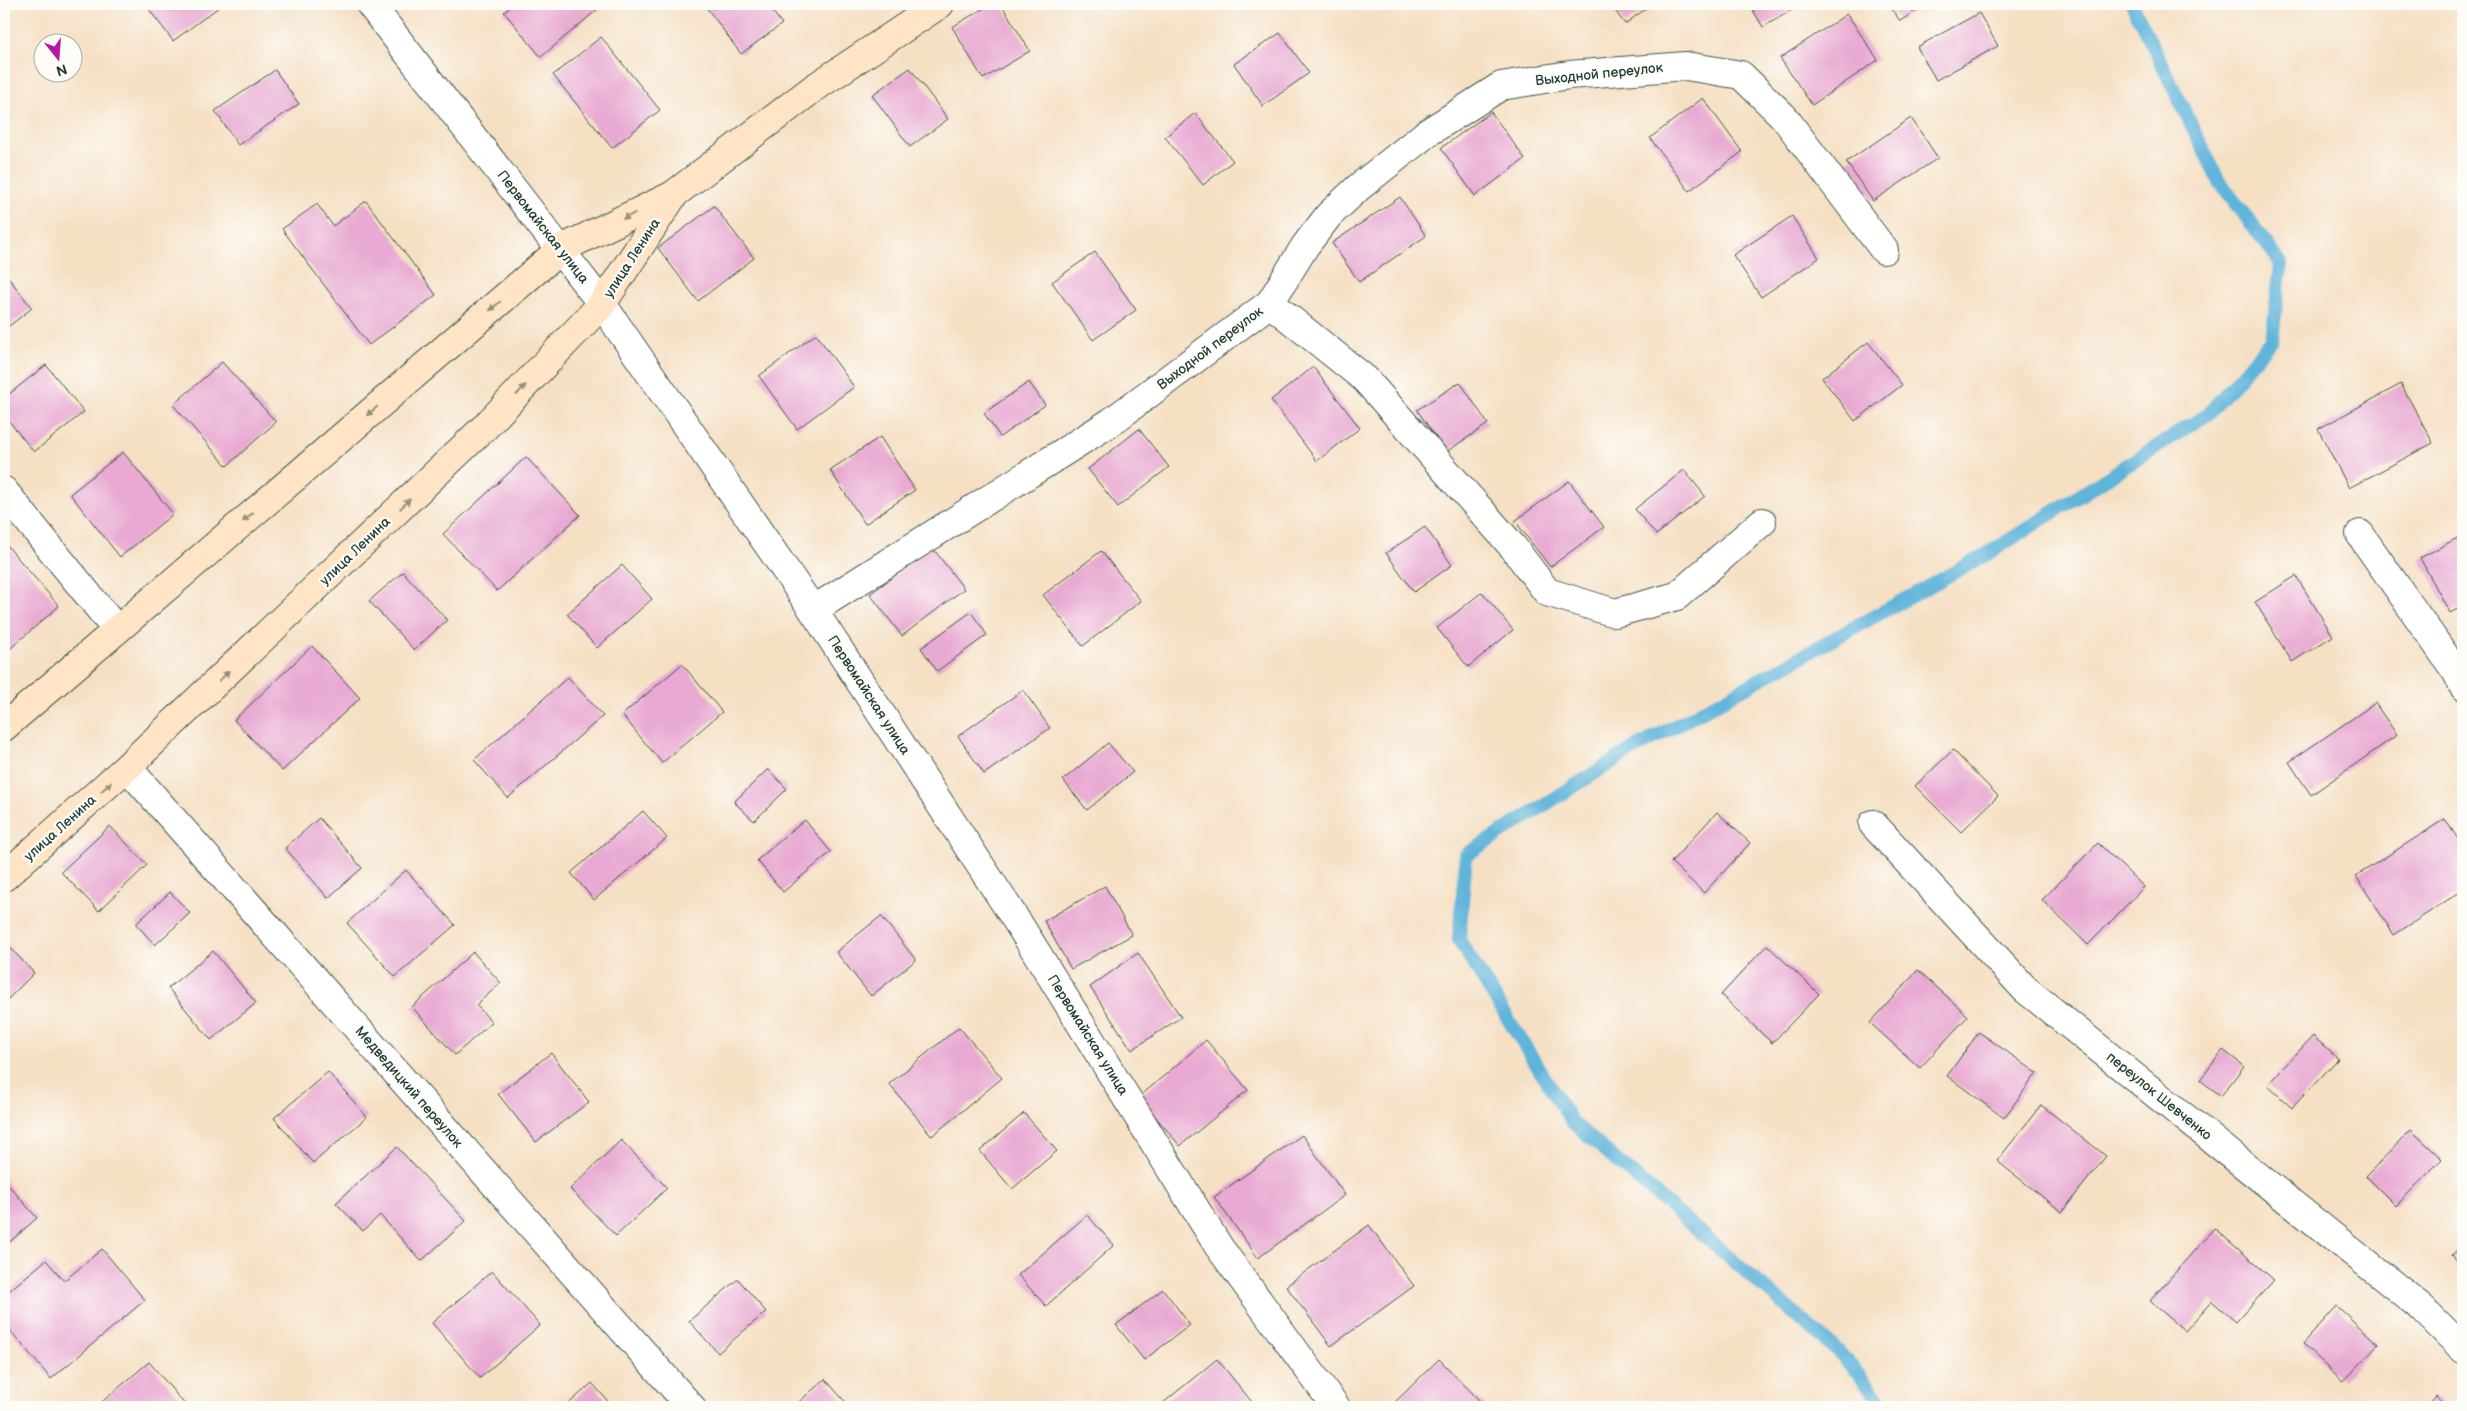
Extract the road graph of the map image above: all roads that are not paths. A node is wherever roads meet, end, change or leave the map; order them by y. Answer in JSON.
{"nodes":[{"id":1,"x":370,"y":4,"type":"edge"},
{"id":2,"x":940,"y":4,"type":"edge"},
{"id":3,"x":673,"y":195,"type":"junction"},
{"id":4,"x":561,"y":250,"type":"junction"},
{"id":5,"x":1884,"y":250,"type":"dead end"},
{"id":6,"x":1270,"y":303,"type":"junction"},
{"id":7,"x":602,"y":304,"type":"junction"},
{"id":8,"x":4,"y":491,"type":"edge"},
{"id":9,"x":1762,"y":522,"type":"dead end"},
{"id":10,"x":2360,"y":534,"type":"dead end"},
{"id":11,"x":813,"y":610,"type":"junction"},
{"id":12,"x":116,"y":629,"type":"junction"},
{"id":13,"x":2461,"y":676,"type":"edge"},
{"id":14,"x":4,"y":727,"type":"edge"},
{"id":15,"x":127,"y":768,"type":"junction"},
{"id":16,"x":1873,"y":824,"type":"dead end"},
{"id":17,"x":4,"y":878,"type":"edge"},
{"id":18,"x":2463,"y":1349,"type":"edge"},
{"id":19,"x":691,"y":1407,"type":"edge"},
{"id":20,"x":1336,"y":1407,"type":"edge"}],
"edges":[{"from":1,"to":4,"type":"street","name":"Первомайская улица"},
{"from":2,"to":3,"type":"street","name":"улица Ленина"},
{"from":3,"to":4,"type":"street","name":"улица Ленина","one_way":true},
{"from":3,"to":7,"type":"street","name":"улица Ленина"},
{"from":4,"to":7,"type":"street","name":"Первомайская улица"},
{"from":4,"to":12,"type":"street","name":"улица Ленина","one_way":true},
{"from":5,"to":6,"type":"street","name":"Выходной переулок"},
{"from":6,"to":9,"type":"street"},
{"from":6,"to":11,"type":"street","name":"Выходной переулок"},
{"from":7,"to":11,"type":"street","name":"Первомайская улица"},
{"from":15,"to":7,"type":"street","name":"улица Ленина","one_way":true},
{"from":8,"to":12,"type":"street"},
{"from":10,"to":13,"type":"street"},
{"from":11,"to":20,"type":"street","name":"Первомайская улица"},
{"from":12,"to":14,"type":"street","name":"улица Ленина"},
{"from":17,"to":15,"type":"street","name":"улица Ленина","one_way":true},
{"from":15,"to":19,"type":"street","name":"Медведицкий переулок"},
{"from":16,"to":18,"type":"street","name":"переулок Шевченко"}]}
